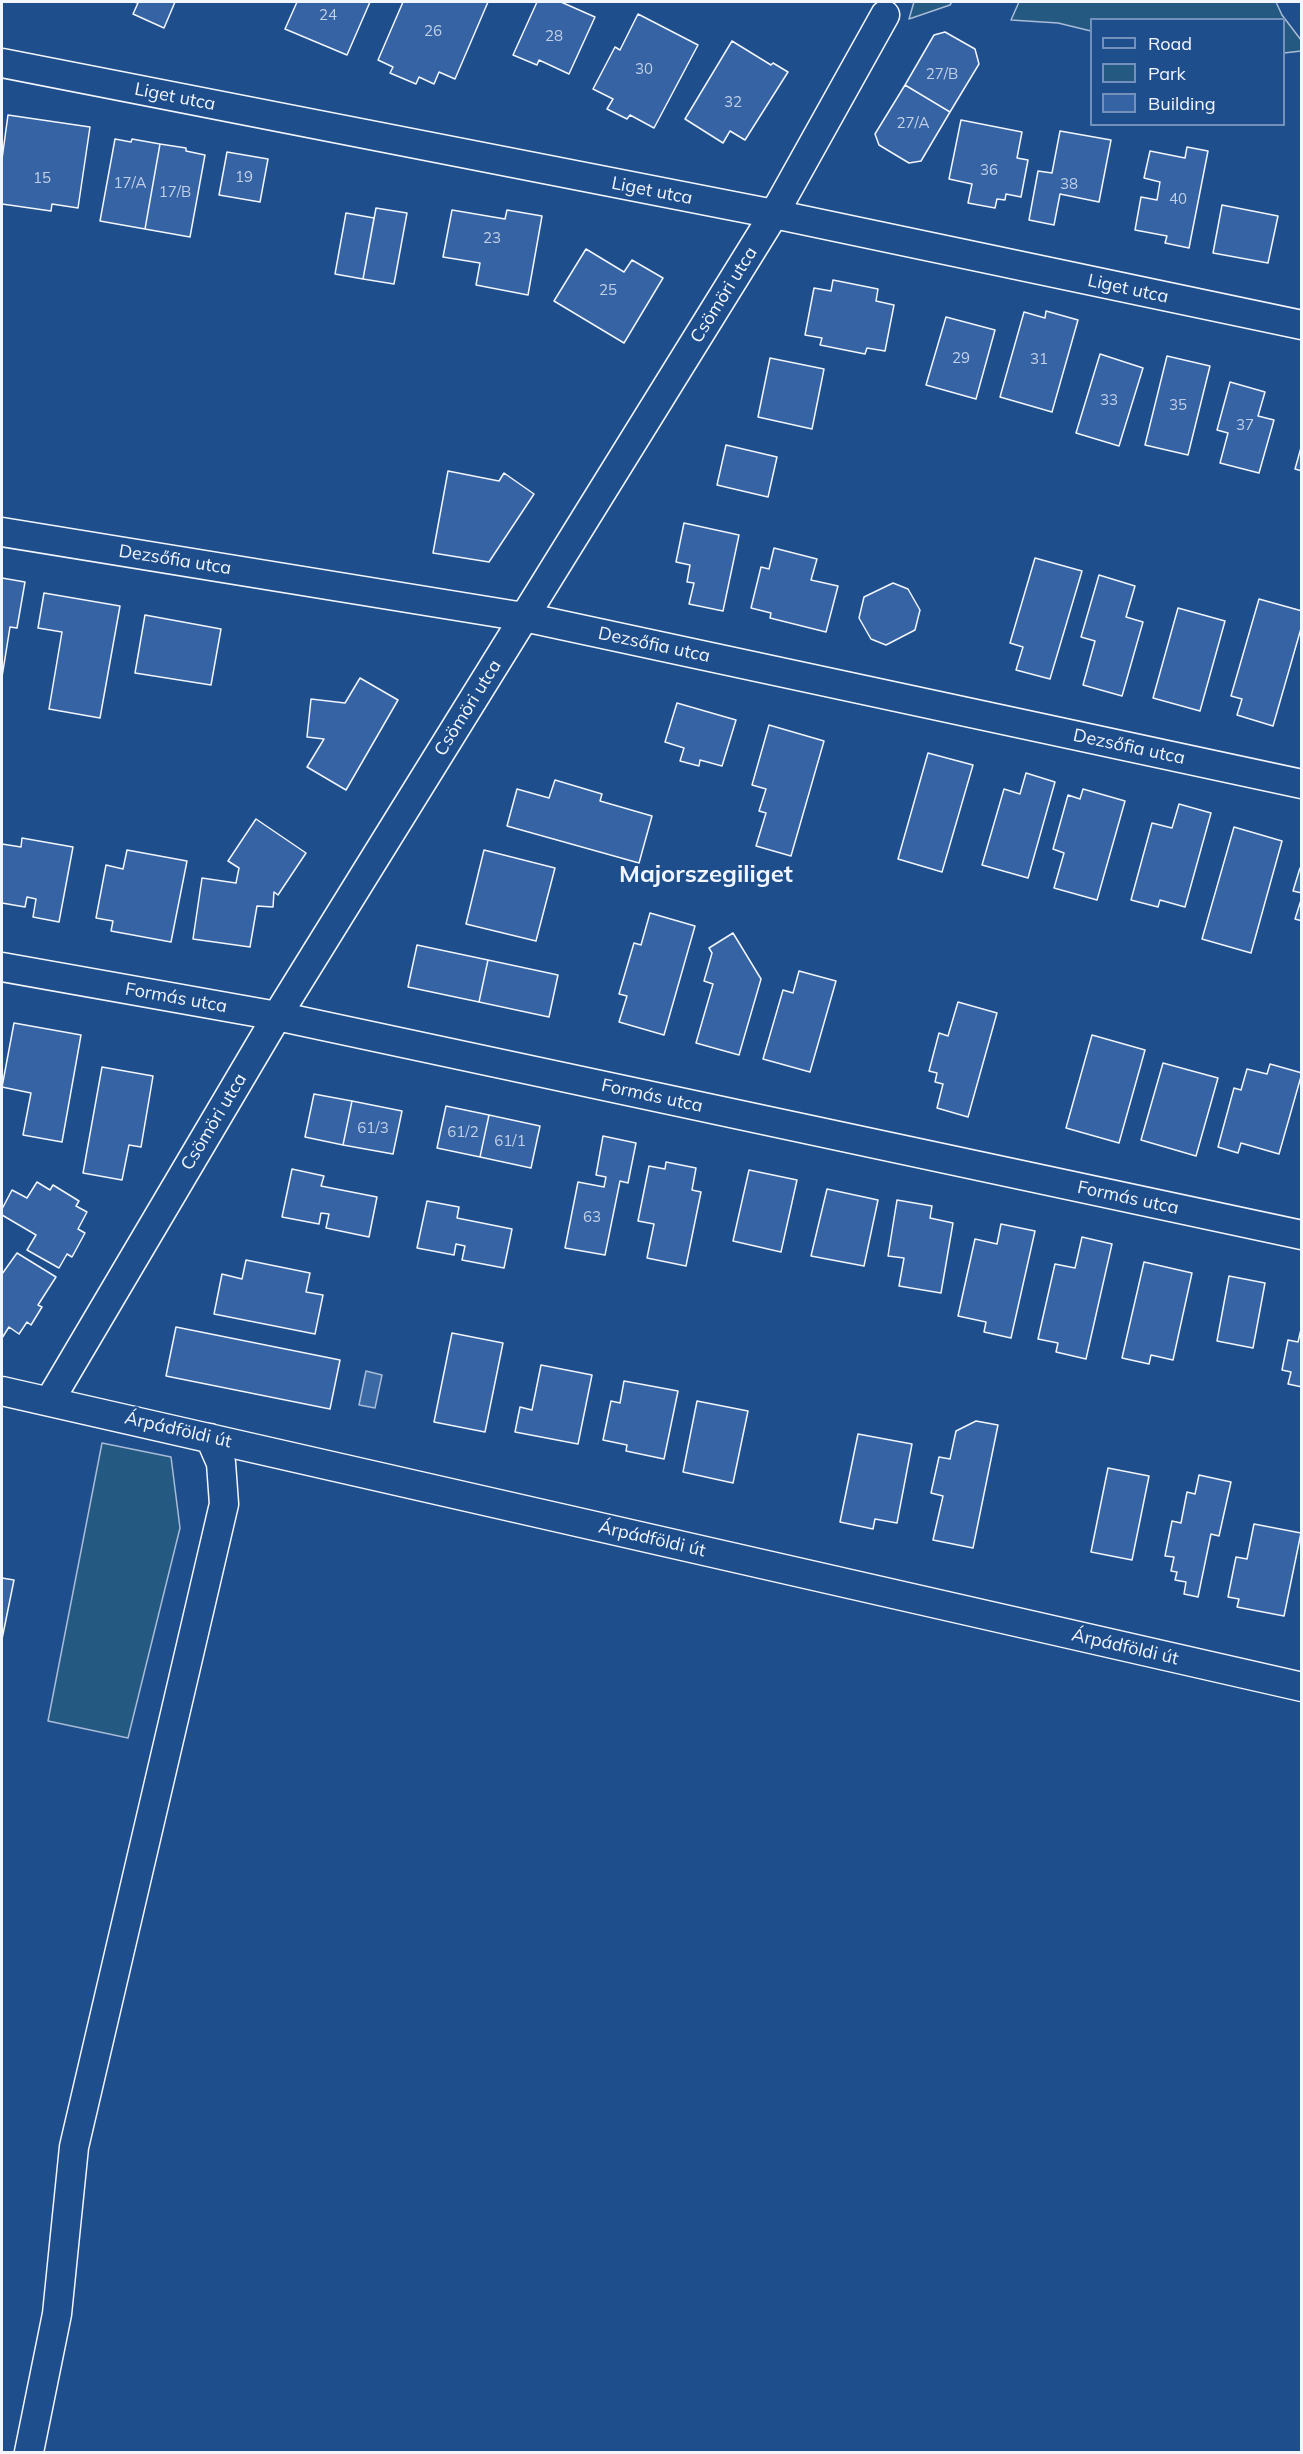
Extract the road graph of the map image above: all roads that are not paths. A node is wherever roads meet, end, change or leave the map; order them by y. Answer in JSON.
{"nodes":[{"id":1,"x":885,"y":15,"type":"dead end"},
{"id":2,"x":2,"y":63,"type":"edge"},
{"id":3,"x":774,"y":214,"type":"junction"},
{"id":4,"x":1302,"y":325,"type":"edge"},
{"id":5,"x":2,"y":532,"type":"edge"},
{"id":6,"x":524,"y":617,"type":"junction"},
{"id":7,"x":1302,"y":784,"type":"edge"},
{"id":8,"x":2,"y":967,"type":"edge"},
{"id":9,"x":277,"y":1016,"type":"junction"},
{"id":10,"x":1302,"y":1235,"type":"edge"},
{"id":11,"x":2,"y":1391,"type":"edge"},
{"id":12,"x":50,"y":1400,"type":"junction"},
{"id":13,"x":210,"y":1438,"type":"junction"},
{"id":14,"x":1302,"y":1687,"type":"edge"},
{"id":15,"x":28,"y":2452,"type":"edge"}],
"edges":[{"from":1,"to":3,"type":"street","name":"Csömöri utca"},
{"from":2,"to":3,"type":"street","name":"Liget utca"},
{"from":3,"to":4,"type":"street","name":"Liget utca"},
{"from":3,"to":6,"type":"street","name":"Csömöri utca"},
{"from":5,"to":6,"type":"street","name":"Dezsőfia utca"},
{"from":6,"to":7,"type":"street","name":"Dezsőfia utca"},
{"from":6,"to":9,"type":"street","name":"Csömöri utca"},
{"from":8,"to":9,"type":"street","name":"Formás utca"},
{"from":9,"to":10,"type":"street","name":"Formás utca"},
{"from":9,"to":12,"type":"street","name":"Csömöri utca"},
{"from":11,"to":12,"type":"street","name":"Árpádföldi út"},
{"from":12,"to":13,"type":"street","name":"Árpádföldi út"},
{"from":13,"to":14,"type":"street","name":"Árpádföldi út"},
{"from":13,"to":15,"type":"street"}]}
